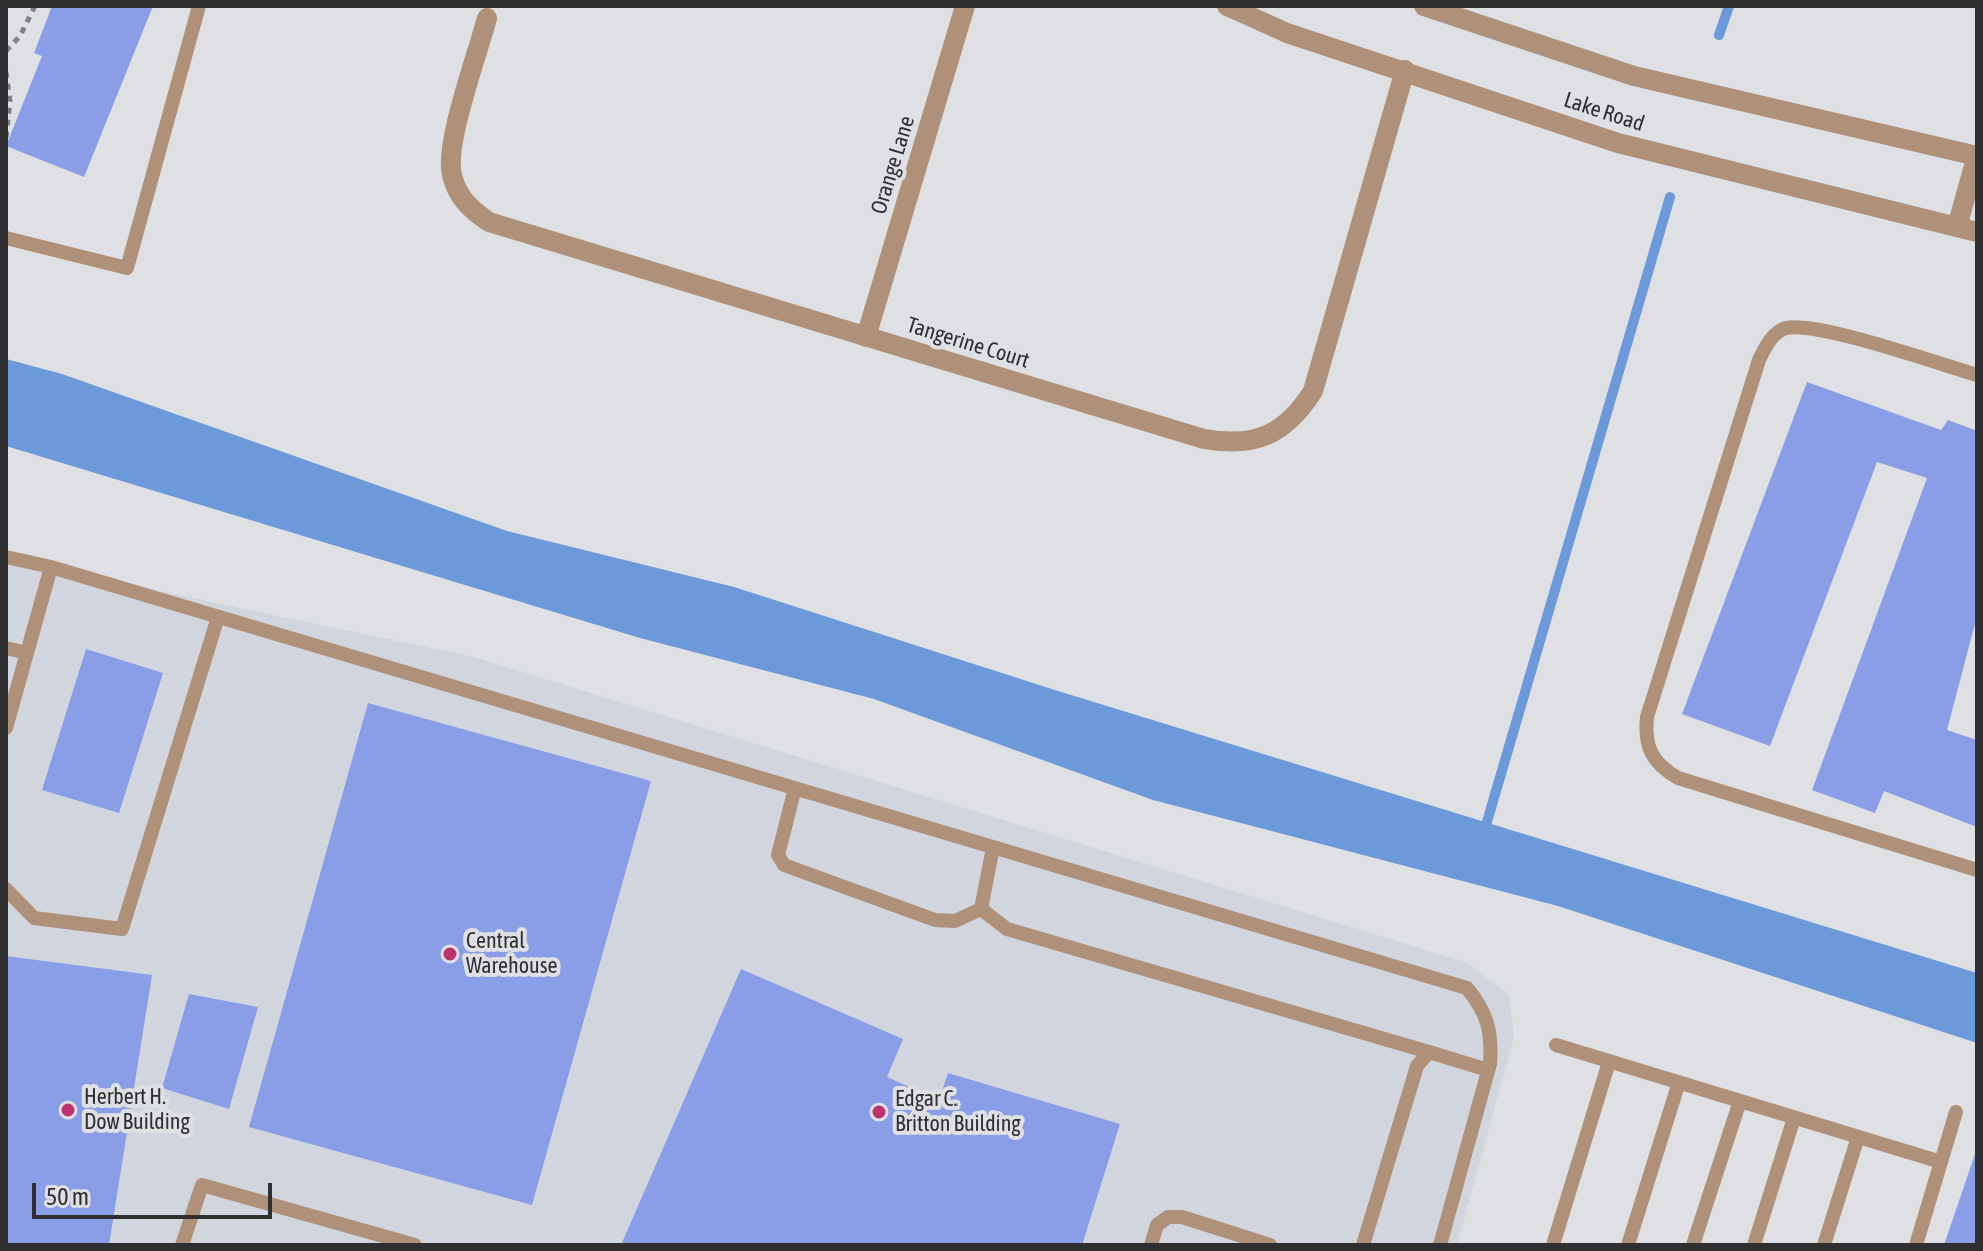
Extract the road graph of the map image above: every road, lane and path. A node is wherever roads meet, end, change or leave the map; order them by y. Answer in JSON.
{"nodes":[{"id":1,"x":35,"y":6,"type":"edge"},
{"id":2,"x":199,"y":6,"type":"edge"},
{"id":3,"x":965,"y":6,"type":"edge"},
{"id":4,"x":1227,"y":6,"type":"edge"},
{"id":5,"x":1424,"y":6,"type":"edge"},
{"id":6,"x":487,"y":18,"type":"dead end"},
{"id":7,"x":6,"y":51,"type":"edge"},
{"id":8,"x":1405,"y":70,"type":"junction"},
{"id":9,"x":6,"y":72,"type":"edge"},
{"id":10,"x":6,"y":138,"type":"edge"},
{"id":11,"x":1977,"y":155,"type":"edge"},
{"id":12,"x":1967,"y":229,"type":"edge"},
{"id":13,"x":6,"y":238,"type":"edge"},
{"id":14,"x":866,"y":337,"type":"junction"},
{"id":15,"x":1977,"y":375,"type":"edge"},
{"id":16,"x":6,"y":557,"type":"edge"},
{"id":17,"x":51,"y":567,"type":"junction"},
{"id":18,"x":218,"y":617,"type":"junction"},
{"id":19,"x":6,"y":648,"type":"edge"},
{"id":20,"x":27,"y":653,"type":"junction"},
{"id":21,"x":6,"y":728,"type":"edge"},
{"id":22,"x":795,"y":788,"type":"junction"},
{"id":23,"x":993,"y":847,"type":"junction"},
{"id":24,"x":1977,"y":870,"type":"edge"},
{"id":25,"x":6,"y":889,"type":"edge"},
{"id":26,"x":981,"y":909,"type":"junction"},
{"id":27,"x":1556,"y":1045,"type":"dead end"},
{"id":28,"x":1429,"y":1052,"type":"junction"},
{"id":29,"x":1609,"y":1062,"type":"junction"},
{"id":30,"x":1488,"y":1070,"type":"junction"},
{"id":31,"x":1679,"y":1082,"type":"junction"},
{"id":32,"x":1740,"y":1101,"type":"junction"},
{"id":33,"x":1956,"y":1112,"type":"dead end"},
{"id":34,"x":1794,"y":1118,"type":"junction"},
{"id":35,"x":1858,"y":1137,"type":"junction"},
{"id":36,"x":1941,"y":1162,"type":"junction"},
{"id":37,"x":1252,"y":1242,"type":"edge"},
{"id":38,"x":182,"y":1245,"type":"edge"},
{"id":39,"x":415,"y":1245,"type":"edge"},
{"id":40,"x":1151,"y":1245,"type":"edge"},
{"id":41,"x":1270,"y":1245,"type":"edge"},
{"id":42,"x":1363,"y":1245,"type":"edge"},
{"id":43,"x":1440,"y":1245,"type":"edge"},
{"id":44,"x":1553,"y":1245,"type":"edge"},
{"id":45,"x":1628,"y":1245,"type":"edge"},
{"id":46,"x":1693,"y":1245,"type":"edge"},
{"id":47,"x":1754,"y":1245,"type":"edge"},
{"id":48,"x":1824,"y":1245,"type":"edge"},
{"id":49,"x":1916,"y":1245,"type":"edge"}],
"edges":[{"from":1,"to":7,"type":"path"},
{"from":2,"to":13,"type":"lane"},
{"from":3,"to":14,"type":"street","name":"Orange Lane"},
{"from":4,"to":8,"type":"street","name":"Lake Road"},
{"from":5,"to":11,"type":"street","name":"Lake Road"},
{"from":6,"to":14,"type":"street","name":"Tangerine Court"},
{"from":8,"to":12,"type":"street","name":"Lake Road"},
{"from":8,"to":14,"type":"street","name":"Tangerine Court"},
{"from":9,"to":10,"type":"path"},
{"from":11,"to":12,"type":"street"},
{"from":15,"to":24,"type":"lane"},
{"from":16,"to":17,"type":"lane"},
{"from":17,"to":18,"type":"lane"},
{"from":17,"to":20,"type":"lane"},
{"from":18,"to":22,"type":"lane"},
{"from":18,"to":25,"type":"lane"},
{"from":19,"to":20,"type":"lane"},
{"from":20,"to":21,"type":"lane"},
{"from":22,"to":23,"type":"lane"},
{"from":22,"to":26,"type":"lane"},
{"from":23,"to":26,"type":"lane"},
{"from":23,"to":30,"type":"lane"},
{"from":26,"to":28,"type":"lane"},
{"from":27,"to":29,"type":"lane"},
{"from":28,"to":30,"type":"lane"},
{"from":28,"to":42,"type":"lane"},
{"from":29,"to":31,"type":"lane"},
{"from":29,"to":44,"type":"lane"},
{"from":30,"to":43,"type":"lane"},
{"from":31,"to":32,"type":"lane"},
{"from":31,"to":45,"type":"lane"},
{"from":32,"to":34,"type":"lane"},
{"from":32,"to":46,"type":"lane"},
{"from":33,"to":36,"type":"lane"},
{"from":34,"to":35,"type":"lane"},
{"from":34,"to":47,"type":"lane"},
{"from":35,"to":36,"type":"lane"},
{"from":35,"to":48,"type":"lane"},
{"from":36,"to":49,"type":"lane"},
{"from":37,"to":40,"type":"lane"},
{"from":37,"to":41,"type":"lane"},
{"from":38,"to":39,"type":"lane"}]}
